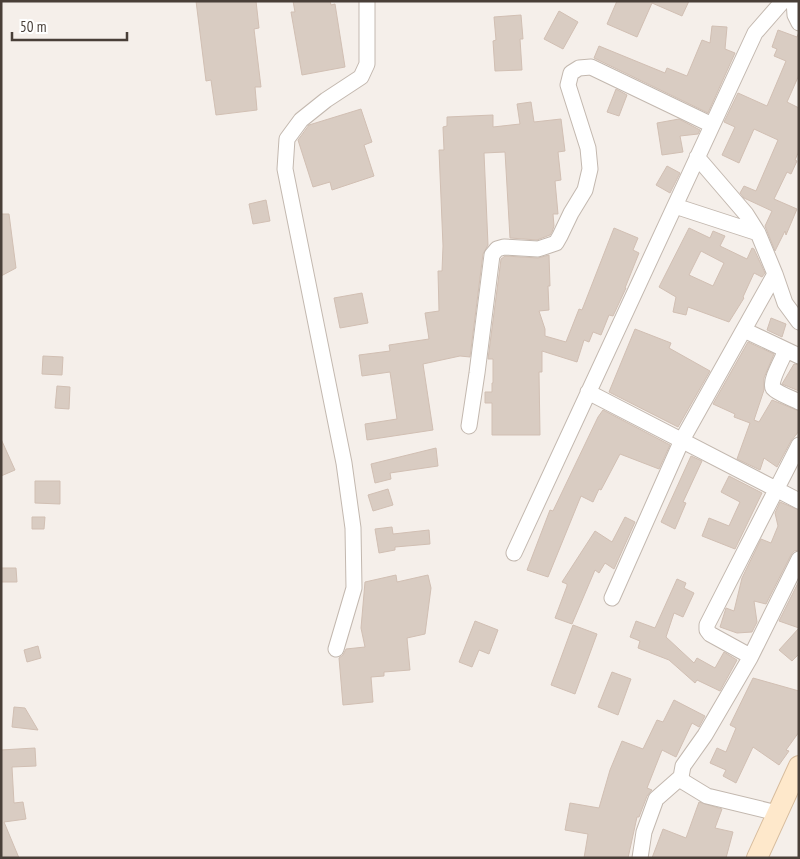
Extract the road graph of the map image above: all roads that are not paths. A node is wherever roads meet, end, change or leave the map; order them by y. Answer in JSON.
{"nodes":[{"id":1,"x":367,"y":1,"type":"edge"},
{"id":2,"x":783,"y":1,"type":"edge"},
{"id":3,"x":794,"y":1,"type":"edge"},
{"id":4,"x":799,"y":23,"type":"edge"},
{"id":5,"x":712,"y":124,"type":"junction"},
{"id":6,"x":697,"y":157,"type":"junction"},
{"id":7,"x":675,"y":206,"type":"junction"},
{"id":8,"x":758,"y":233,"type":"junction"},
{"id":9,"x":775,"y":274,"type":"junction"},
{"id":10,"x":799,"y":322,"type":"edge"},
{"id":11,"x":744,"y":330,"type":"junction"},
{"id":12,"x":792,"y":353,"type":"edge"},
{"id":13,"x":588,"y":392,"type":"junction"},
{"id":14,"x":799,"y":402,"type":"edge"},
{"id":15,"x":468,"y":426,"type":"dead end"},
{"id":16,"x":682,"y":440,"type":"junction"},
{"id":17,"x":799,"y":445,"type":"edge"},
{"id":18,"x":776,"y":490,"type":"junction"},
{"id":19,"x":799,"y":500,"type":"edge"},
{"id":20,"x":514,"y":553,"type":"dead end"},
{"id":21,"x":799,"y":559,"type":"edge"},
{"id":22,"x":612,"y":598,"type":"dead end"},
{"id":23,"x":336,"y":649,"type":"dead end"},
{"id":24,"x":750,"y":656,"type":"junction"},
{"id":25,"x":799,"y":766,"type":"edge"},
{"id":26,"x":681,"y":777,"type":"junction"},
{"id":27,"x":777,"y":813,"type":"junction"},
{"id":28,"x":640,"y":858,"type":"edge"},
{"id":29,"x":757,"y":858,"type":"edge"}],
"edges":[{"from":1,"to":23,"type":"street"},
{"from":2,"to":5,"type":"street"},
{"from":3,"to":4,"type":"street"},
{"from":5,"to":6,"type":"street"},
{"from":5,"to":15,"type":"street"},
{"from":6,"to":7,"type":"street"},
{"from":6,"to":8,"type":"street"},
{"from":7,"to":8,"type":"street"},
{"from":7,"to":13,"type":"street"},
{"from":8,"to":9,"type":"street"},
{"from":9,"to":10,"type":"street"},
{"from":9,"to":11,"type":"street"},
{"from":11,"to":12,"type":"street"},
{"from":11,"to":16,"type":"street"},
{"from":12,"to":14,"type":"street"},
{"from":13,"to":16,"type":"street"},
{"from":13,"to":20,"type":"street"},
{"from":16,"to":18,"type":"street"},
{"from":16,"to":22,"type":"street"},
{"from":17,"to":18,"type":"street"},
{"from":18,"to":19,"type":"street"},
{"from":18,"to":24,"type":"street"},
{"from":21,"to":24,"type":"street"},
{"from":24,"to":26,"type":"street"},
{"from":25,"to":27,"type":"street"},
{"from":26,"to":27,"type":"street"},
{"from":26,"to":28,"type":"street"},
{"from":27,"to":29,"type":"street"}]}
